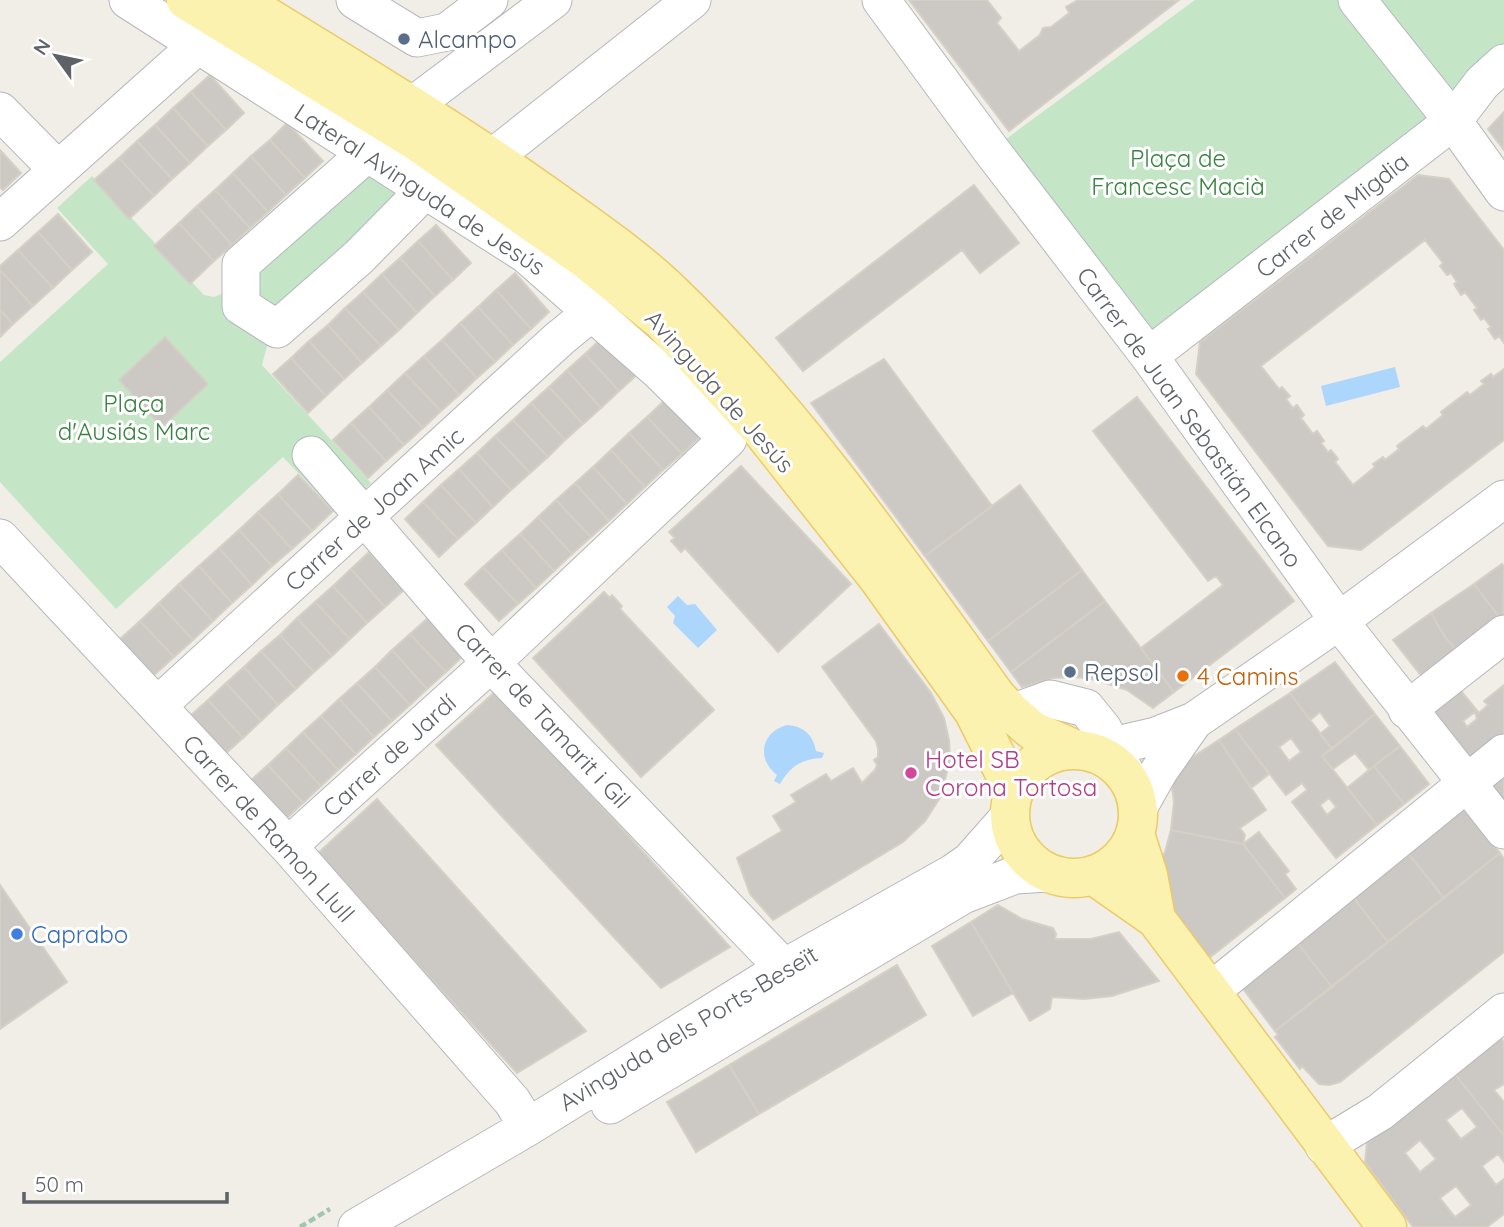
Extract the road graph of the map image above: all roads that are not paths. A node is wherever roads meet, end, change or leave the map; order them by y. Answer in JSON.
{"nodes":[{"id":1,"x":128,"y":0,"type":"edge"},
{"id":2,"x":186,"y":0,"type":"edge"},
{"id":3,"x":240,"y":0,"type":"edge"},
{"id":4,"x":355,"y":0,"type":"edge"},
{"id":5,"x":554,"y":0,"type":"edge"},
{"id":6,"x":692,"y":0,"type":"edge"},
{"id":7,"x":881,"y":0,"type":"edge"},
{"id":8,"x":1357,"y":0,"type":"edge"},
{"id":9,"x":469,"y":5,"type":"edge"},
{"id":10,"x":200,"y":44,"type":"junction"},
{"id":11,"x":1504,"y":63,"type":"edge"},
{"id":12,"x":412,"y":106,"type":"junction"},
{"id":13,"x":0,"y":111,"type":"edge"},
{"id":14,"x":1453,"y":121,"type":"junction"},
{"id":15,"x":366,"y":154,"type":"junction"},
{"id":16,"x":492,"y":158,"type":"junction"},
{"id":17,"x":58,"y":170,"type":"junction"},
{"id":18,"x":424,"y":191,"type":"junction"},
{"id":19,"x":1504,"y":192,"type":"edge"},
{"id":20,"x":0,"y":222,"type":"edge"},
{"id":21,"x":592,"y":312,"type":"junction"},
{"id":22,"x":1149,"y":356,"type":"junction"},
{"id":23,"x":744,"y":434,"type":"junction"},
{"id":24,"x":311,"y":455,"type":"dead end"},
{"id":25,"x":1504,"y":499,"type":"edge"},
{"id":26,"x":365,"y":518,"type":"junction"},
{"id":27,"x":0,"y":538,"type":"edge"},
{"id":28,"x":1339,"y":621,"type":"junction"},
{"id":29,"x":1504,"y":634,"type":"edge"},
{"id":30,"x":491,"y":663,"type":"junction"},
{"id":31,"x":157,"y":706,"type":"junction"},
{"id":32,"x":1407,"y":710,"type":"junction"},
{"id":33,"x":1194,"y":721,"type":"junction"},
{"id":34,"x":1092,"y":749,"type":"junction"},
{"id":35,"x":1504,"y":753,"type":"edge"},
{"id":36,"x":1466,"y":783,"type":"junction"},
{"id":37,"x":1011,"y":804,"type":"junction"},
{"id":38,"x":1134,"y":808,"type":"junction"},
{"id":39,"x":1504,"y":830,"type":"edge"},
{"id":40,"x":288,"y":846,"type":"junction"},
{"id":41,"x":1048,"y":873,"type":"junction"},
{"id":42,"x":1093,"y":875,"type":"junction"},
{"id":43,"x":1156,"y":919,"type":"junction"},
{"id":44,"x":784,"y":968,"type":"junction"},
{"id":45,"x":1211,"y":991,"type":"junction"},
{"id":46,"x":1504,"y":1012,"type":"edge"},
{"id":47,"x":528,"y":1127,"type":"junction"},
{"id":48,"x":1324,"y":1146,"type":"junction"},
{"id":49,"x":1385,"y":1225,"type":"edge"},
{"id":50,"x":357,"y":1227,"type":"edge"},
{"id":51,"x":405,"y":1227,"type":"edge"}],
"edges":[{"from":1,"to":10,"type":"street","name":"Lateral Avinguda de Jesús"},
{"from":2,"to":23,"type":"main road","name":"Avinguda de Jesús"},
{"from":3,"to":12,"type":"main road","name":"Avinguda de Jesús"},
{"from":4,"to":9,"type":"street"},
{"from":5,"to":12,"type":"street"},
{"from":6,"to":16,"type":"street"},
{"from":7,"to":22,"type":"street","name":"Carrer de Juan Sebastián Elcano"},
{"from":8,"to":14,"type":"street"},
{"from":10,"to":15,"type":"street","name":"Lateral Avinguda de Jesús"},
{"from":10,"to":17,"type":"street"},
{"from":11,"to":14,"type":"street","name":"Carrer de Migdia"},
{"from":12,"to":16,"type":"main road","name":"Avinguda de Jesús"},
{"from":13,"to":17,"type":"street"},
{"from":14,"to":19,"type":"street"},
{"from":14,"to":22,"type":"street","name":"Carrer de Migdia"},
{"from":15,"to":18,"type":"street","name":"Lateral Avinguda de Jesús"},
{"from":15,"to":18,"type":"street"},
{"from":16,"to":34,"type":"main road","name":"Avinguda de Jesús"},
{"from":17,"to":20,"type":"street"},
{"from":18,"to":21,"type":"street","name":"Lateral Avinguda de Jesús"},
{"from":21,"to":23,"type":"street","name":"Lateral Avinguda de Jesús"},
{"from":21,"to":26,"type":"street","name":"Carrer de Joan Amic"},
{"from":22,"to":28,"type":"street","name":"Carrer de Juan Sebastián Elcano"},
{"from":23,"to":30,"type":"street","name":"Carrer de Jardí"},
{"from":23,"to":37,"type":"main road","name":"Avinguda de Jesús"},
{"from":24,"to":26,"type":"street","name":"Carrer de Tamarit i Gil"},
{"from":25,"to":28,"type":"street"},
{"from":26,"to":30,"type":"street","name":"Carrer de Tamarit i Gil"},
{"from":26,"to":31,"type":"street","name":"Carrer de Joan Amic"},
{"from":27,"to":31,"type":"street","name":"Carrer de Ramon Llull"},
{"from":28,"to":32,"type":"street","name":"Carrer de Juan Sebastián Elcano"},
{"from":28,"to":33,"type":"street"},
{"from":29,"to":32,"type":"street"},
{"from":30,"to":40,"type":"street","name":"Carrer de Jardí"},
{"from":30,"to":44,"type":"street","name":"Carrer de Tamarit i Gil"},
{"from":31,"to":40,"type":"street","name":"Carrer de Ramon Llull"},
{"from":32,"to":36,"type":"street","name":"Carrer de Juan Sebastián Elcano"},
{"from":33,"to":34,"type":"street"},
{"from":33,"to":38,"type":"street"},
{"from":34,"to":37,"type":"main road"},
{"from":34,"to":38,"type":"main road"},
{"from":35,"to":36,"type":"street"},
{"from":36,"to":39,"type":"street","name":"Carrer de Juan Sebastián Elcano"},
{"from":36,"to":45,"type":"street"},
{"from":37,"to":41,"type":"main road"},
{"from":37,"to":44,"type":"street","name":"Avinguda dels Ports-Beseït"},
{"from":38,"to":42,"type":"main road"},
{"from":38,"to":43,"type":"main road"},
{"from":40,"to":47,"type":"street","name":"Carrer de Ramon Llull"},
{"from":41,"to":42,"type":"main road"},
{"from":41,"to":51,"type":"street","name":"Avinguda dels Ports-Beseït"},
{"from":42,"to":43,"type":"main road"},
{"from":43,"to":45,"type":"main road"},
{"from":44,"to":47,"type":"street","name":"Avinguda dels Ports-Beseït"},
{"from":45,"to":48,"type":"main road"},
{"from":46,"to":48,"type":"street"},
{"from":47,"to":50,"type":"street","name":"Avinguda dels Ports-Beseït"},
{"from":48,"to":49,"type":"main road"}]}
